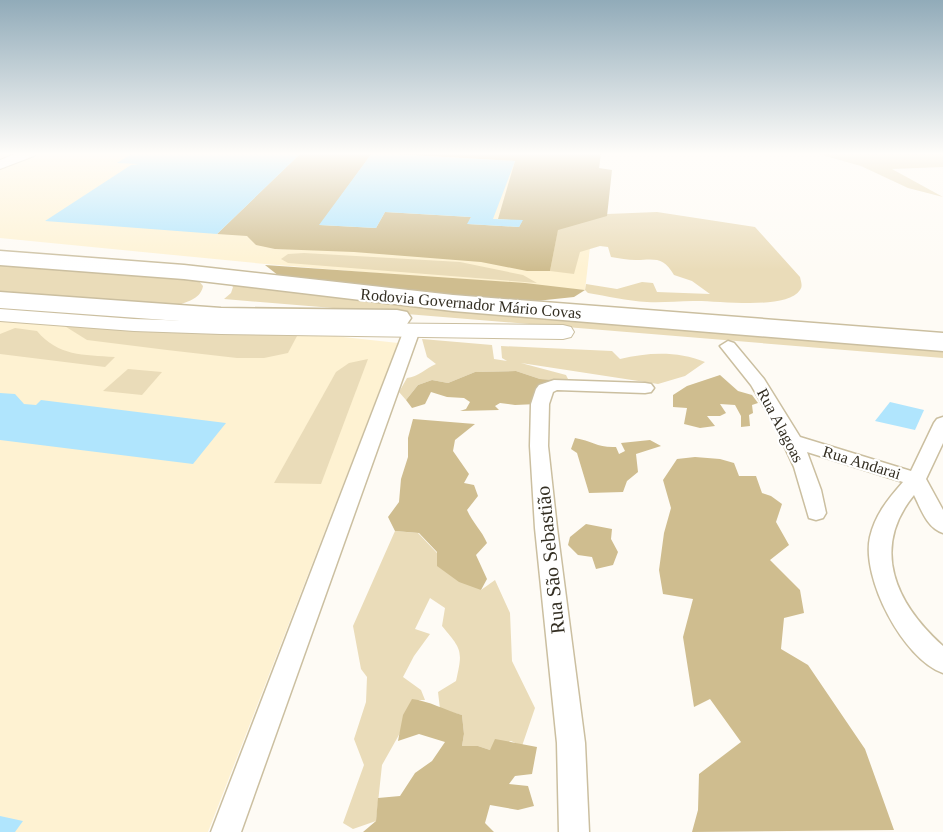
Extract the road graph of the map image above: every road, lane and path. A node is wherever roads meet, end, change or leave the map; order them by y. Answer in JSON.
{"nodes":[{"id":1,"x":0,"y":258,"type":"edge"},
{"id":2,"x":184,"y":272,"type":"junction"},
{"id":3,"x":0,"y":300,"type":"edge"},
{"id":4,"x":158,"y":313,"type":"junction"},
{"id":5,"x":0,"y":315,"type":"edge"},
{"id":6,"x":412,"y":330,"type":"junction"},
{"id":7,"x":562,"y":332,"type":"junction"},
{"id":8,"x":943,"y":342,"type":"edge"},
{"id":9,"x":728,"y":346,"type":"junction"},
{"id":10,"x":943,"y":365,"type":"edge"},
{"id":11,"x":645,"y":388,"type":"dead end"},
{"id":12,"x":943,"y":423,"type":"edge"},
{"id":13,"x":791,"y":441,"type":"junction"},
{"id":14,"x":916,"y":479,"type":"junction"},
{"id":15,"x":816,"y":513,"type":"dead end"},
{"id":16,"x":943,"y":525,"type":"edge"},
{"id":17,"x":943,"y":662,"type":"edge"},
{"id":18,"x":226,"y":832,"type":"edge"},
{"id":19,"x":574,"y":832,"type":"edge"}],
"edges":[{"from":1,"to":2,"type":"highway","name":"Rodovia Governador Mário Covas"},
{"from":2,"to":4,"type":"highway"},
{"from":2,"to":8,"type":"highway","name":"Rodovia Governador Mário Covas"},
{"from":3,"to":4,"type":"highway","name":"Rodovia Governador Mário Covas"},
{"from":4,"to":7,"type":"highway","name":"Rodovia Governador Mário Covas"},
{"from":5,"to":6,"type":"main road"},
{"from":6,"to":7,"type":"main road"},
{"from":6,"to":18,"type":"street"},
{"from":7,"to":9,"type":"highway","name":"Rodovia Governador Mário Covas"},
{"from":9,"to":10,"type":"highway","name":"Rodovia Governador Mário Covas"},
{"from":9,"to":13,"type":"street","name":"Rua Alagoas"},
{"from":11,"to":19,"type":"street","name":"Rua São Sebastião"},
{"from":12,"to":14,"type":"street"},
{"from":13,"to":14,"type":"street","name":"Rua Andarai"},
{"from":13,"to":15,"type":"street","name":"Rua Alagoas"},
{"from":14,"to":16,"type":"street","name":"Rua Andarai"},
{"from":14,"to":17,"type":"street"}]}
